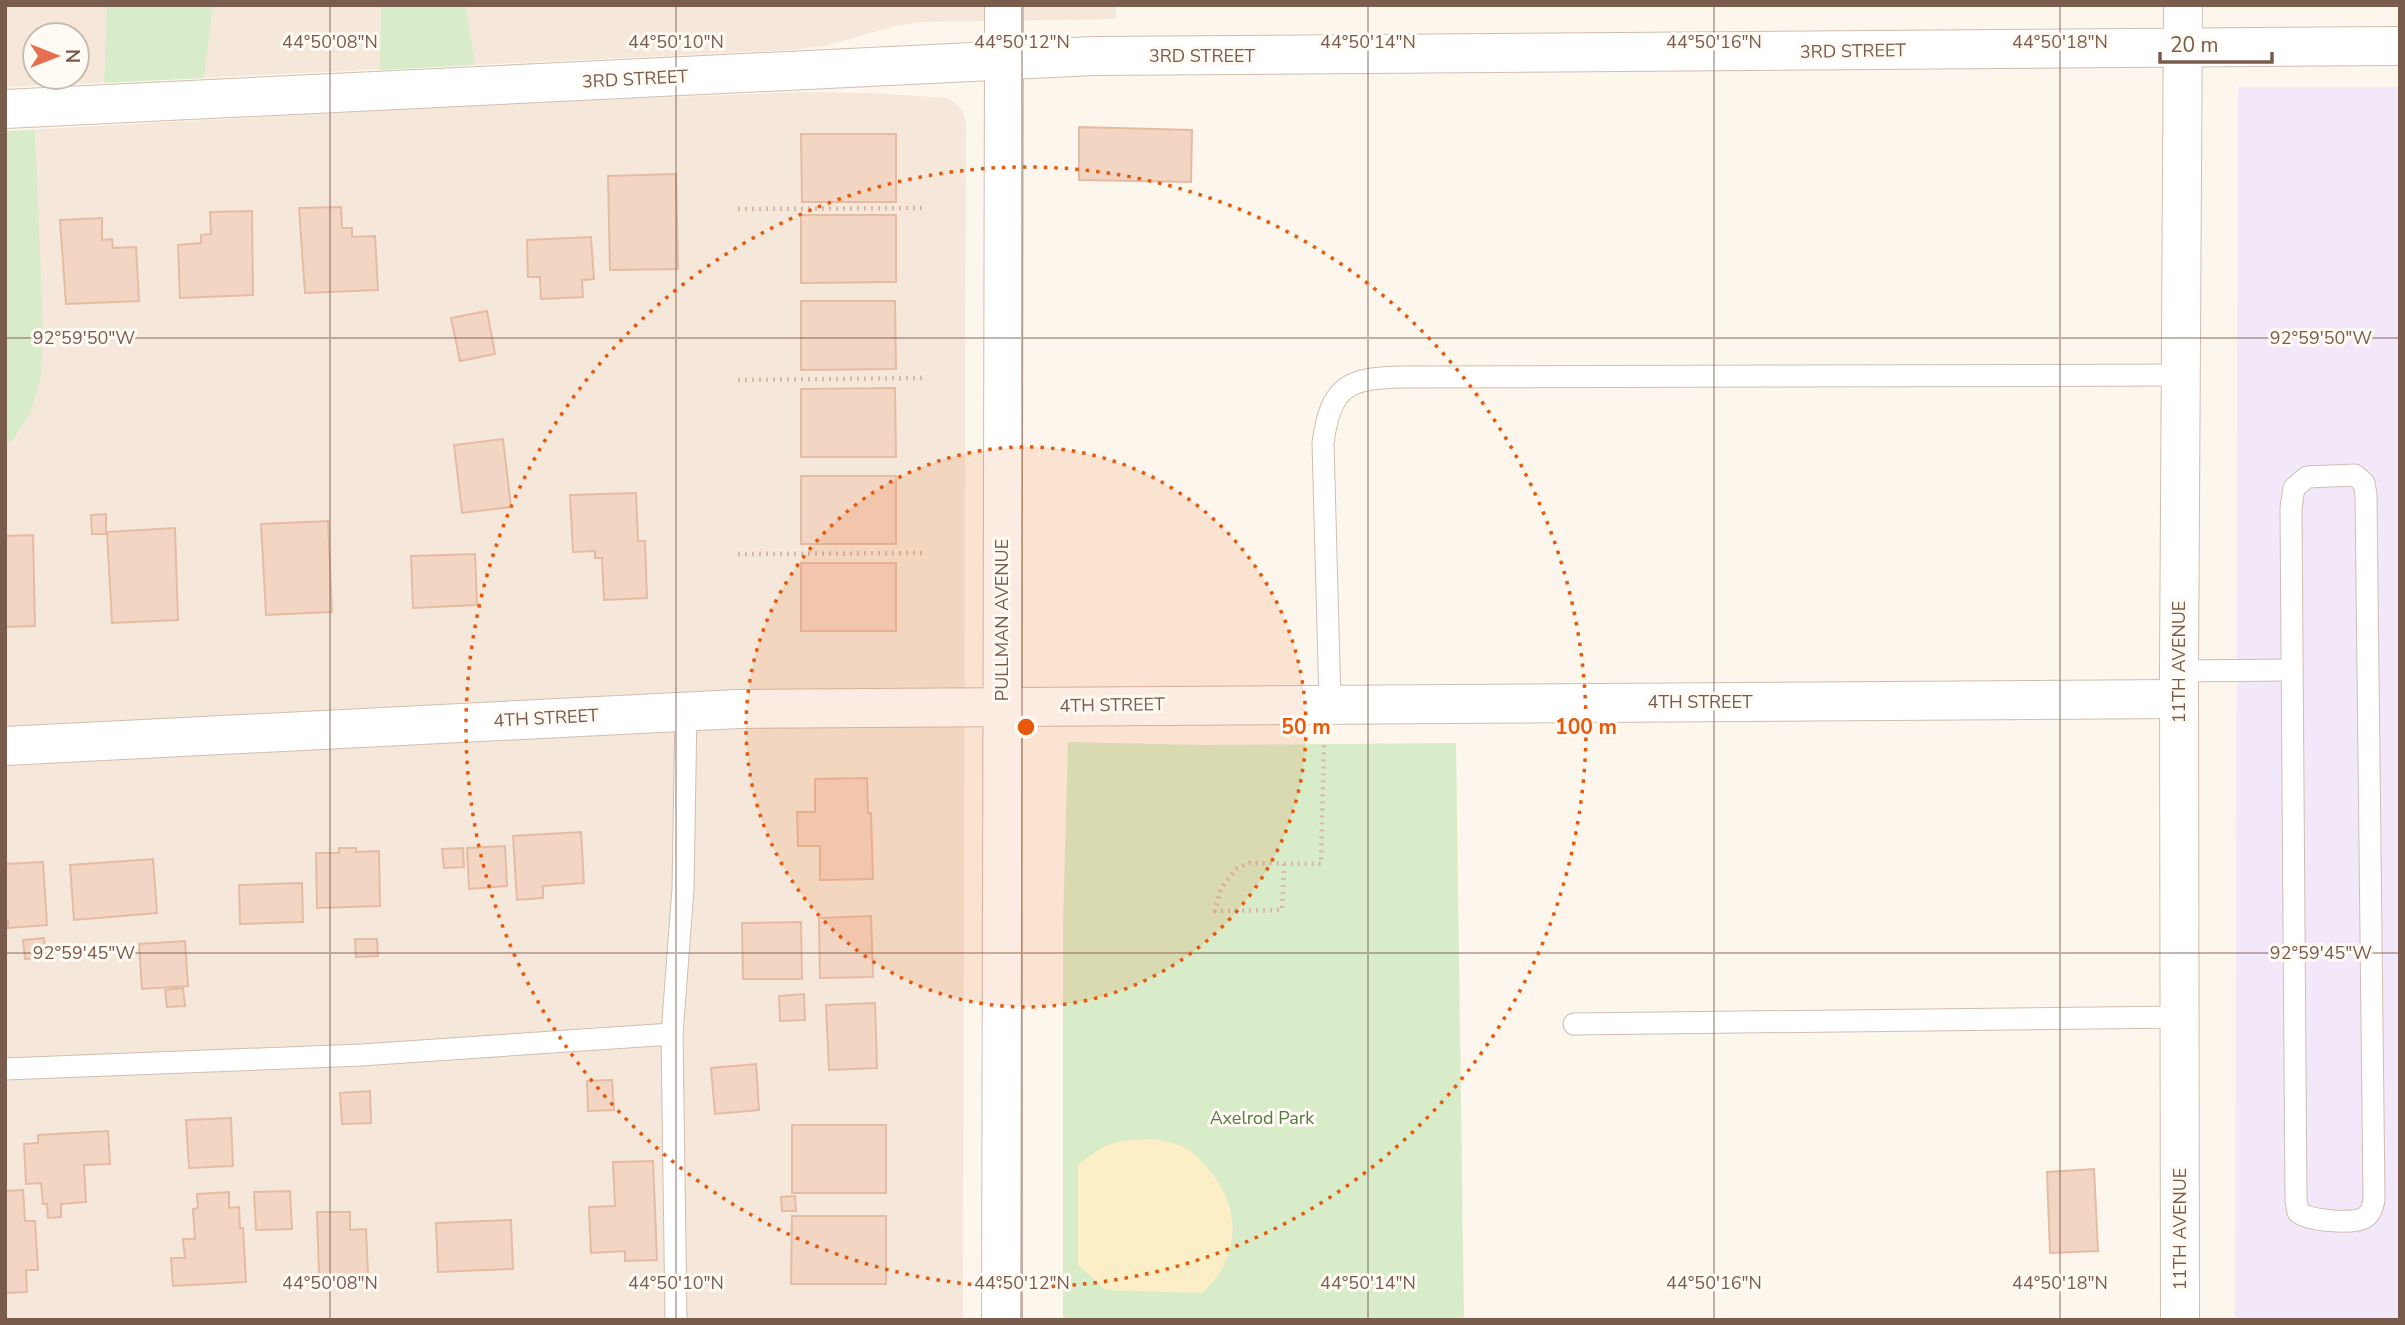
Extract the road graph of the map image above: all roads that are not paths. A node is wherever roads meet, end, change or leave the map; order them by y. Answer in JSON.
{"nodes":[{"id":1,"x":1004,"y":5,"type":"edge"},
{"id":2,"x":2183,"y":5,"type":"edge"},
{"id":3,"x":2400,"y":46,"type":"edge"},
{"id":4,"x":2183,"y":47,"type":"junction"},
{"id":5,"x":1004,"y":60,"type":"junction"},
{"id":6,"x":5,"y":109,"type":"edge"},
{"id":7,"x":2180,"y":375,"type":"junction"},
{"id":8,"x":2291,"y":670,"type":"junction"},
{"id":9,"x":2179,"y":685,"type":"junction"},
{"id":10,"x":1331,"y":703,"type":"junction"},
{"id":11,"x":1002,"y":706,"type":"junction"},
{"id":12,"x":686,"y":711,"type":"junction"},
{"id":13,"x":5,"y":747,"type":"edge"},
{"id":14,"x":2179,"y":1017,"type":"junction"},
{"id":15,"x":1574,"y":1024,"type":"dead end"},
{"id":16,"x":672,"y":1034,"type":"junction"},
{"id":17,"x":5,"y":1069,"type":"edge"},
{"id":18,"x":676,"y":1320,"type":"edge"},
{"id":19,"x":1001,"y":1320,"type":"edge"},
{"id":20,"x":2180,"y":1320,"type":"edge"}],
"edges":[{"from":1,"to":5,"type":"street","name":"PULLMAN AVENUE"},
{"from":2,"to":4,"type":"street","name":"11TH AVENUE"},
{"from":3,"to":4,"type":"street","name":"3RD STREET"},
{"from":4,"to":5,"type":"street","name":"3RD STREET"},
{"from":4,"to":7,"type":"street","name":"11TH AVENUE"},
{"from":5,"to":6,"type":"street","name":"3RD STREET"},
{"from":5,"to":11,"type":"street","name":"PULLMAN AVENUE"},
{"from":7,"to":9,"type":"street","name":"11TH AVENUE"},
{"from":7,"to":10,"type":"lane"},
{"from":8,"to":8,"type":"lane"},
{"from":8,"to":9,"type":"lane"},
{"from":9,"to":10,"type":"street","name":"4TH STREET"},
{"from":9,"to":14,"type":"street","name":"11TH AVENUE"},
{"from":10,"to":11,"type":"street","name":"4TH STREET"},
{"from":11,"to":12,"type":"street","name":"4TH STREET"},
{"from":11,"to":19,"type":"street","name":"PULLMAN AVENUE"},
{"from":12,"to":13,"type":"street","name":"4TH STREET"},
{"from":12,"to":16,"type":"lane"},
{"from":14,"to":15,"type":"lane"},
{"from":14,"to":20,"type":"street","name":"11TH AVENUE"},
{"from":16,"to":17,"type":"lane"},
{"from":16,"to":18,"type":"lane"}]}
